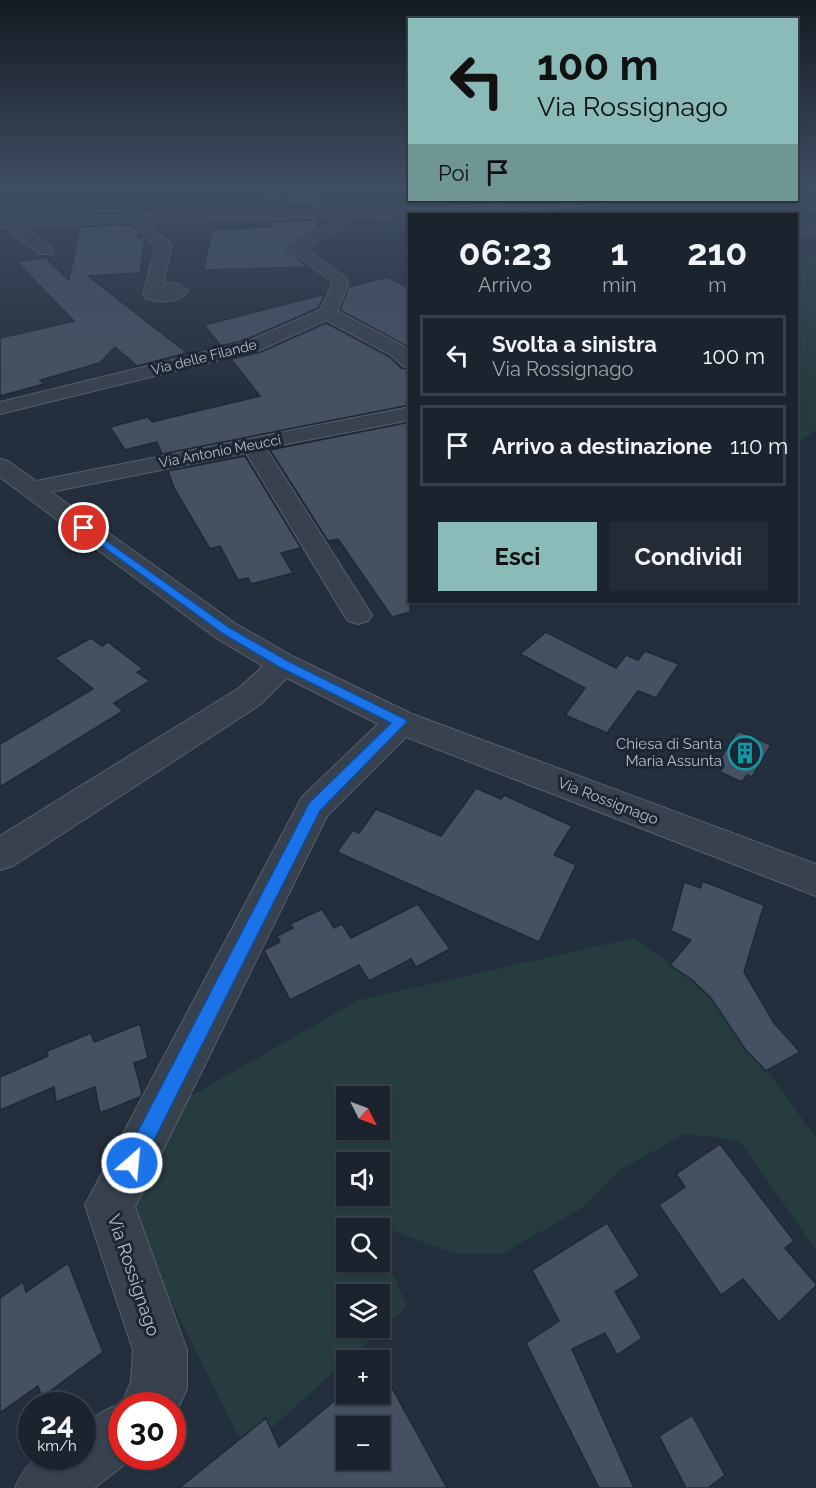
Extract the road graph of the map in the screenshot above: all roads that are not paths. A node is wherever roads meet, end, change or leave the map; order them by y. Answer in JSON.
{"nodes":[{"id":1,"x":162,"y":256,"type":"edge"},
{"id":2,"x":307,"y":256,"type":"edge"},
{"id":3,"x":152,"y":288,"type":"dead end"},
{"id":4,"x":327,"y":313,"type":"junction"},
{"id":5,"x":408,"y":360,"type":"edge"},
{"id":6,"x":0,"y":408,"type":"edge"},
{"id":7,"x":408,"y":413,"type":"edge"},
{"id":8,"x":253,"y":445,"type":"junction"},
{"id":9,"x":0,"y":466,"type":"edge"},
{"id":10,"x":31,"y":489,"type":"junction"},
{"id":11,"x":358,"y":615,"type":"dead end"},
{"id":12,"x":283,"y":664,"type":"junction"},
{"id":13,"x":401,"y":722,"type":"junction"},
{"id":14,"x":0,"y":855,"type":"edge"},
{"id":15,"x":816,"y":880,"type":"edge"},
{"id":16,"x":157,"y":1392,"type":"edge"},
{"id":17,"x":108,"y":1442,"type":"edge"},
{"id":18,"x":45,"y":1488,"type":"edge"}],
"edges":[{"from":1,"to":3,"type":"street"},
{"from":2,"to":4,"type":"street"},
{"from":4,"to":5,"type":"street"},
{"from":4,"to":6,"type":"street","name":"Via delle Filande"},
{"from":7,"to":8,"type":"street","name":"Via Antonio Meucci"},
{"from":8,"to":10,"type":"street","name":"Via Antonio Meucci"},
{"from":8,"to":11,"type":"street"},
{"from":9,"to":10,"type":"street","name":"Via Rossignago"},
{"from":10,"to":12,"type":"street","name":"Via Rossignago"},
{"from":12,"to":13,"type":"street","name":"Via Rossignago"},
{"from":12,"to":14,"type":"street"},
{"from":13,"to":15,"type":"street","name":"Via Rossignago"},
{"from":13,"to":16,"type":"street","name":"Via Rossignago"},
{"from":17,"to":18,"type":"street"}]}
